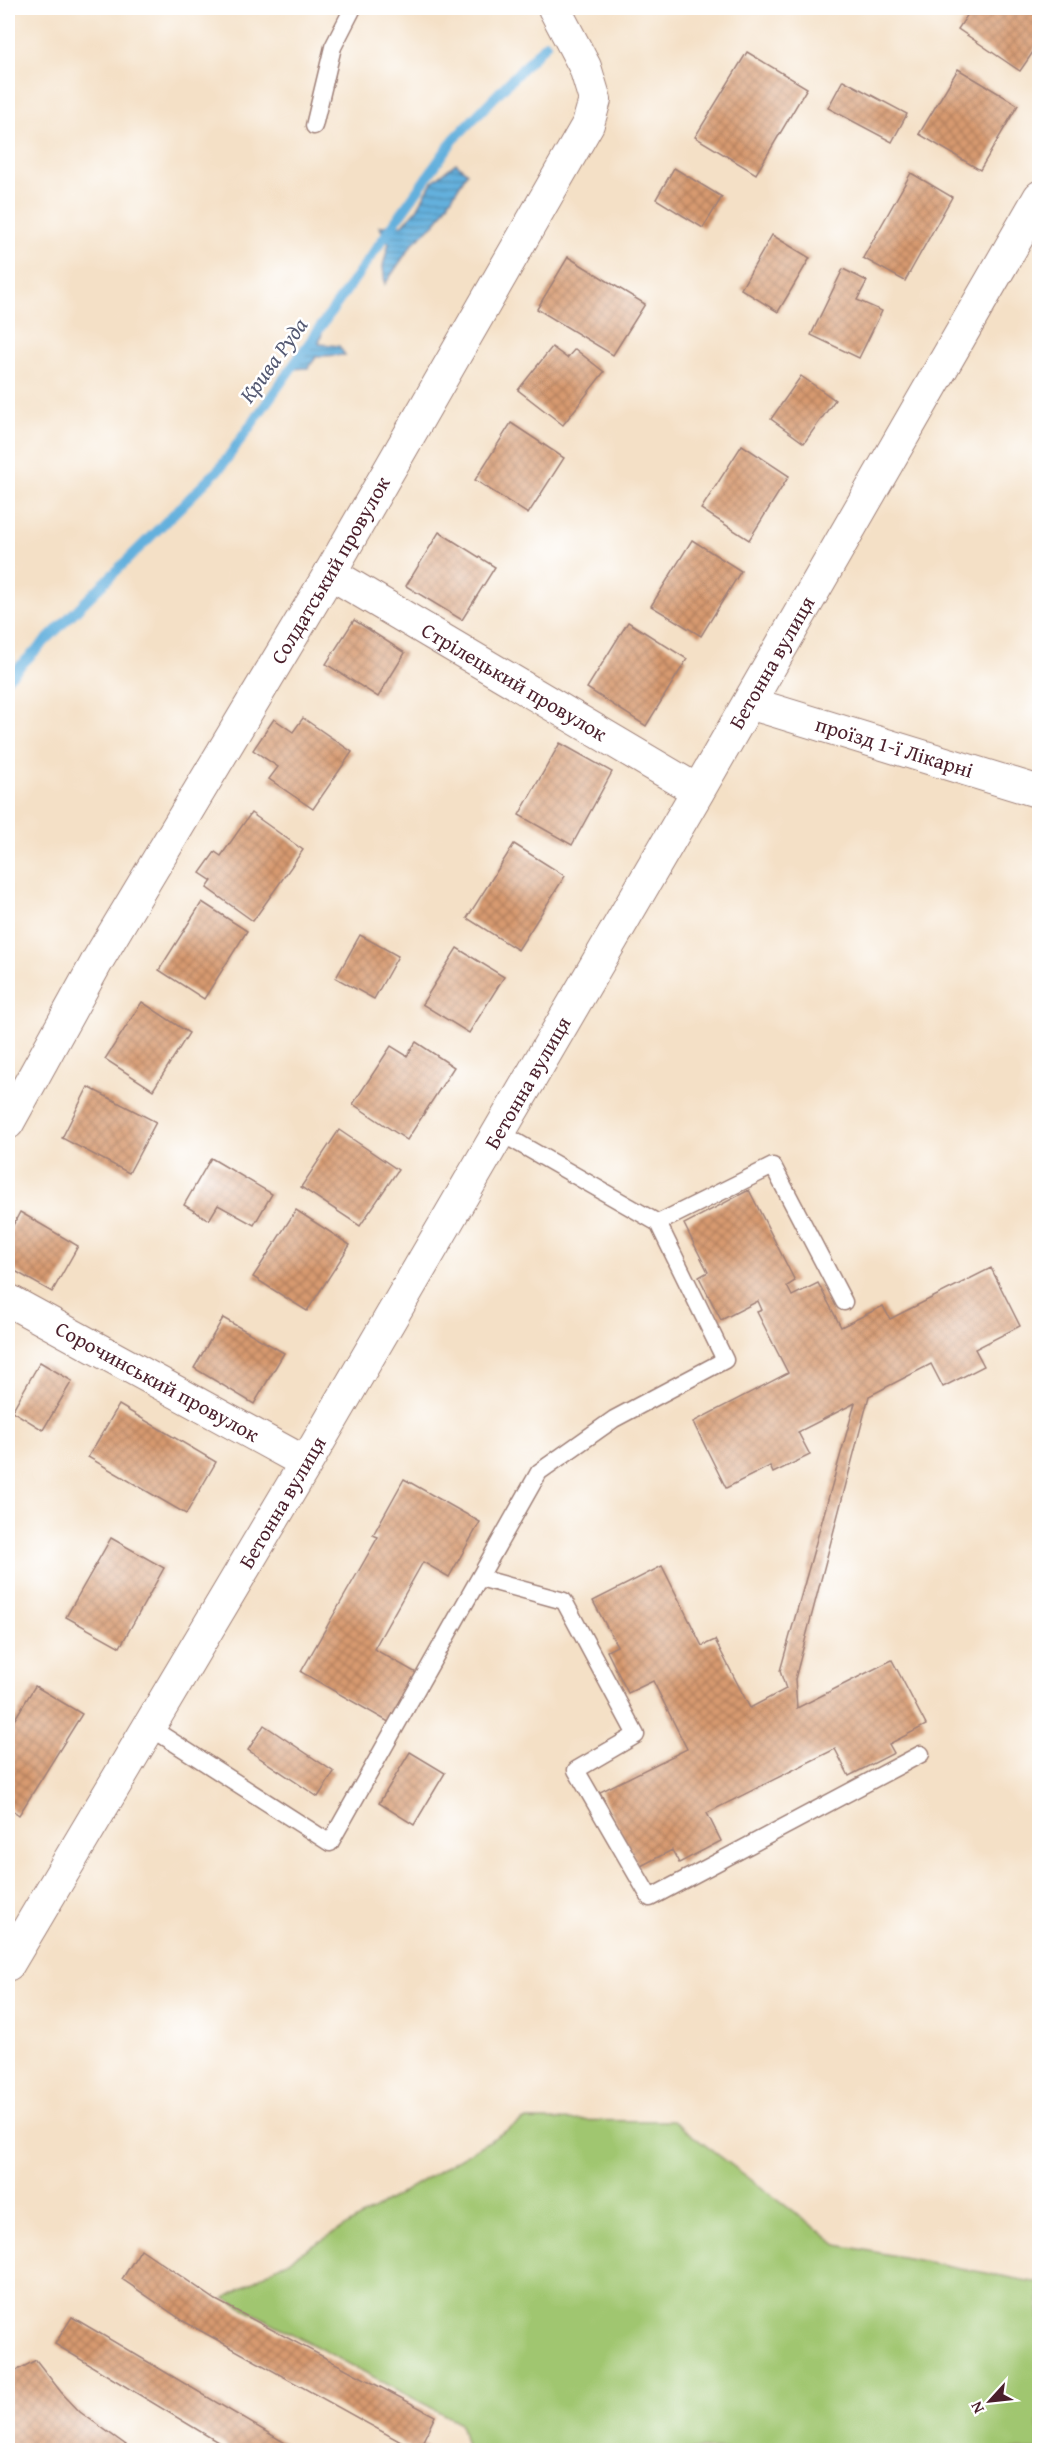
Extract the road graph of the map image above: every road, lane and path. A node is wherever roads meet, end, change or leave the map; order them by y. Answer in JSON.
{"nodes":[{"id":1,"x":353,"y":8,"type":"edge"},
{"id":2,"x":554,"y":8,"type":"edge"},
{"id":3,"x":314,"y":126,"type":"dead end"},
{"id":4,"x":1040,"y":197,"type":"edge"},
{"id":5,"x":330,"y":573,"type":"junction"},
{"id":6,"x":749,"y":703,"type":"junction"},
{"id":7,"x":699,"y":790,"type":"junction"},
{"id":8,"x":1040,"y":792,"type":"edge"},
{"id":9,"x":8,"y":1123,"type":"edge"},
{"id":10,"x":499,"y":1132,"type":"junction"},
{"id":11,"x":658,"y":1223,"type":"junction"},
{"id":12,"x":8,"y":1300,"type":"edge"},
{"id":13,"x":844,"y":1302,"type":"dead end"},
{"id":14,"x":306,"y":1463,"type":"junction"},
{"id":15,"x":480,"y":1578,"type":"junction"},
{"id":16,"x":148,"y":1726,"type":"junction"},
{"id":17,"x":921,"y":1754,"type":"dead end"},
{"id":18,"x":8,"y":1964,"type":"edge"}],
"edges":[{"from":1,"to":3,"type":"lane"},
{"from":2,"to":5,"type":"street","name":"Солдатський провулок"},
{"from":4,"to":6,"type":"street","name":"Бетонна вулиця"},
{"from":5,"to":7,"type":"street","name":"Стрілецький провулок"},
{"from":5,"to":9,"type":"street","name":"Солдатський провулок"},
{"from":6,"to":7,"type":"street","name":"Бетонна вулиця"},
{"from":6,"to":8,"type":"street","name":"проїзд 1-ї Лікарні"},
{"from":7,"to":10,"type":"street","name":"Бетонна вулиця"},
{"from":10,"to":11,"type":"lane"},
{"from":10,"to":14,"type":"street","name":"Бетонна вулиця"},
{"from":11,"to":13,"type":"lane"},
{"from":11,"to":15,"type":"lane"},
{"from":12,"to":14,"type":"street","name":"Сорочинський провулок"},
{"from":14,"to":16,"type":"street","name":"Бетонна вулиця"},
{"from":15,"to":16,"type":"lane"},
{"from":15,"to":17,"type":"lane"},
{"from":16,"to":18,"type":"street","name":"Бетонна вулиця"}]}
